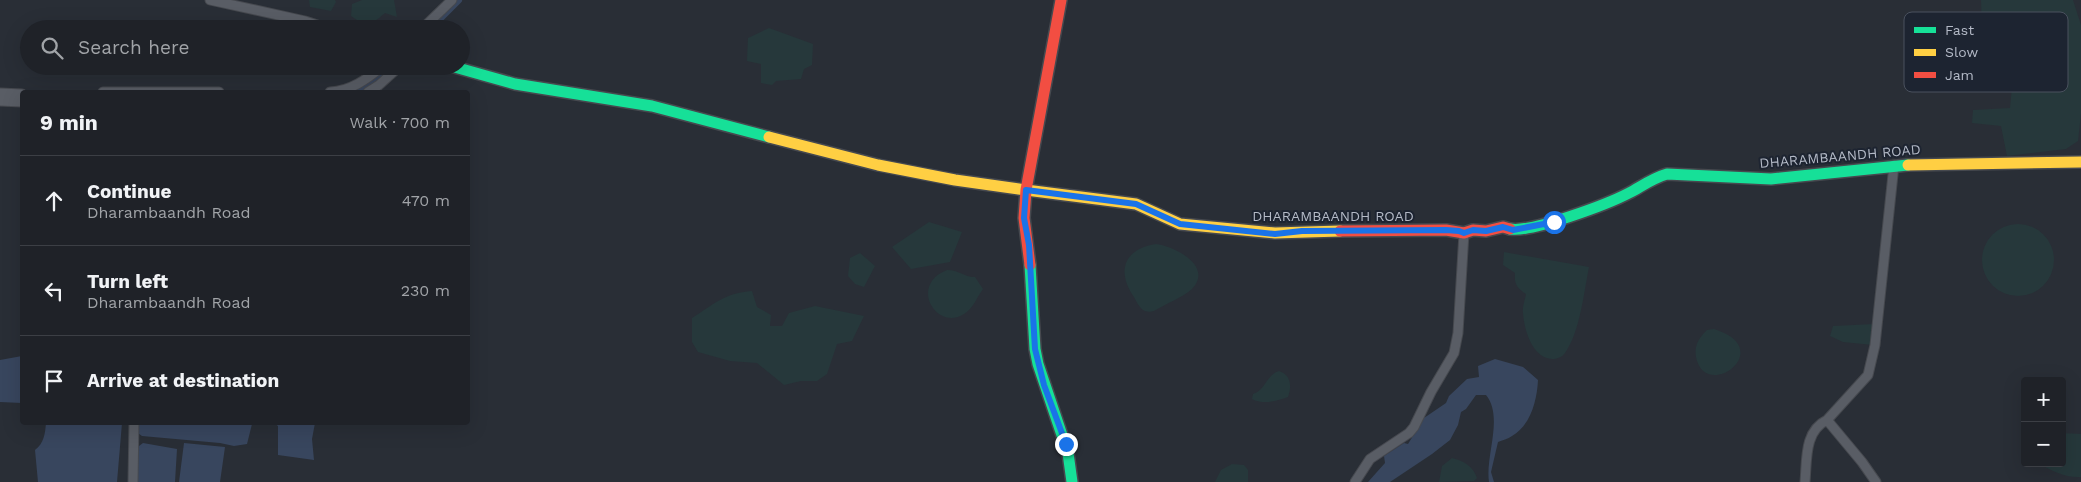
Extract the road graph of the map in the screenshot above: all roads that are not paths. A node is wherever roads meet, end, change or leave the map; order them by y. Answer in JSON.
{"nodes":[{"id":1,"x":210,"y":0,"type":"edge"},
{"id":2,"x":452,"y":0,"type":"edge"},
{"id":3,"x":1061,"y":0,"type":"edge"},
{"id":4,"x":300,"y":20,"type":"edge"},
{"id":5,"x":431,"y":20,"type":"edge"},
{"id":6,"x":470,"y":71,"type":"edge"},
{"id":7,"x":372,"y":75,"type":"edge"},
{"id":8,"x":390,"y":75,"type":"edge"},
{"id":9,"x":340,"y":90,"type":"edge"},
{"id":10,"x":371,"y":90,"type":"edge"},
{"id":11,"x":0,"y":93,"type":"edge"},
{"id":12,"x":20,"y":94,"type":"edge"},
{"id":13,"x":0,"y":101,"type":"edge"},
{"id":14,"x":20,"y":102,"type":"edge"},
{"id":15,"x":2081,"y":162,"type":"edge"},
{"id":16,"x":1894,"y":165,"type":"junction"},
{"id":17,"x":1026,"y":190,"type":"junction"},
{"id":18,"x":1464,"y":233,"type":"junction"},
{"id":19,"x":1827,"y":420,"type":"junction"},
{"id":20,"x":134,"y":425,"type":"edge"},
{"id":21,"x":133,"y":482,"type":"edge"},
{"id":22,"x":1072,"y":482,"type":"edge"},
{"id":23,"x":1355,"y":482,"type":"edge"},
{"id":24,"x":1806,"y":482,"type":"edge"},
{"id":25,"x":1876,"y":482,"type":"edge"}],
"edges":[{"from":1,"to":4,"type":"street"},
{"from":2,"to":5,"type":"street"},
{"from":3,"to":17,"type":"street"},
{"from":6,"to":17,"type":"street","name":"DHARAMBAANDH ROAD"},
{"from":7,"to":9,"type":"street"},
{"from":8,"to":10,"type":"street"},
{"from":11,"to":12,"type":"street"},
{"from":13,"to":14,"type":"street"},
{"from":15,"to":16,"type":"street","name":"DHARAMBAANDH ROAD"},
{"from":16,"to":18,"type":"street","name":"DHARAMBAANDH ROAD"},
{"from":16,"to":19,"type":"street"},
{"from":17,"to":18,"type":"street","name":"DHARAMBAANDH ROAD"},
{"from":17,"to":22,"type":"street"},
{"from":18,"to":23,"type":"street"},
{"from":19,"to":24,"type":"street"},
{"from":19,"to":25,"type":"street"},
{"from":20,"to":21,"type":"street"}]}
